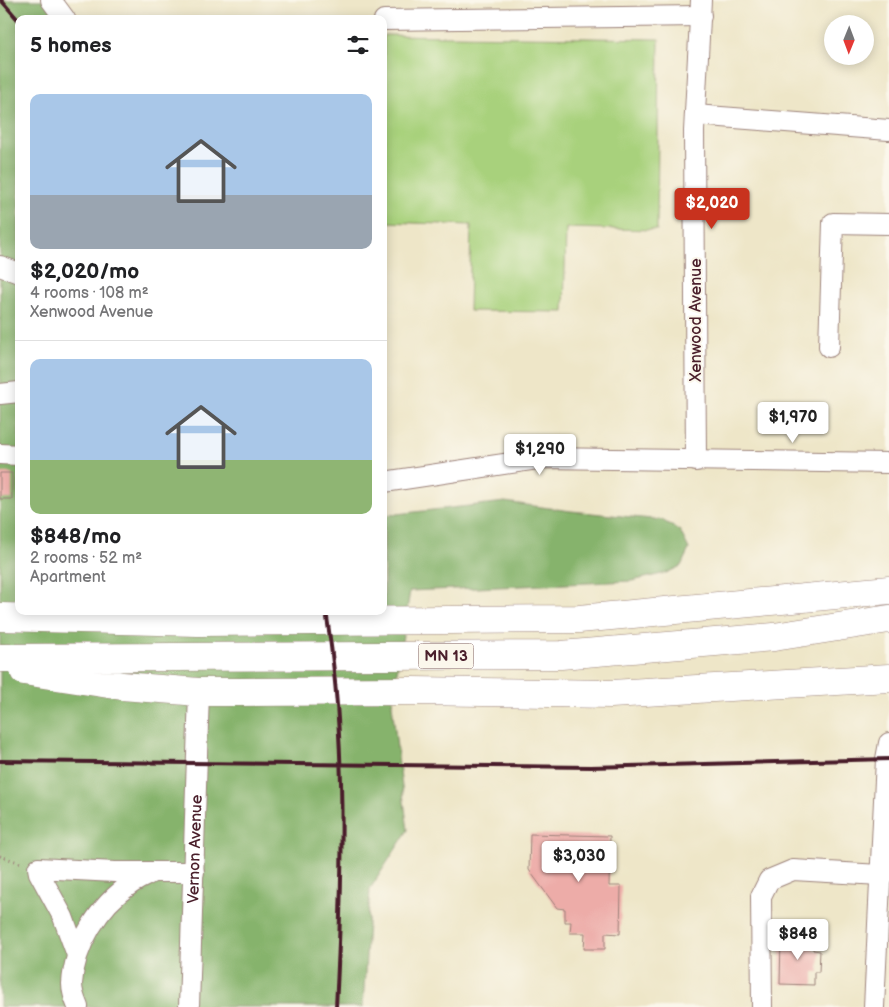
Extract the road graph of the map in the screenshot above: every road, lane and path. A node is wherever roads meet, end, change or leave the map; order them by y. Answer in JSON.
{"nodes":[{"id":1,"x":51,"y":0,"type":"edge"},
{"id":2,"x":701,"y":8,"type":"edge"},
{"id":3,"x":62,"y":15,"type":"edge"},
{"id":4,"x":387,"y":20,"type":"edge"},
{"id":5,"x":695,"y":115,"type":"junction"},
{"id":6,"x":889,"y":130,"type":"edge"},
{"id":7,"x":889,"y":224,"type":"edge"},
{"id":8,"x":0,"y":266,"type":"edge"},
{"id":9,"x":15,"y":272,"type":"edge"},
{"id":10,"x":829,"y":347,"type":"dead end"},
{"id":11,"x":15,"y":392,"type":"edge"},
{"id":12,"x":0,"y":394,"type":"edge"},
{"id":13,"x":0,"y":454,"type":"edge"},
{"id":14,"x":15,"y":455,"type":"edge"},
{"id":15,"x":696,"y":461,"type":"junction"},
{"id":16,"x":889,"y":463,"type":"edge"},
{"id":17,"x":387,"y":482,"type":"edge"},
{"id":18,"x":889,"y":590,"type":"edge"},
{"id":19,"x":0,"y":617,"type":"edge"},
{"id":20,"x":889,"y":619,"type":"edge"},
{"id":21,"x":0,"y":658,"type":"edge"},
{"id":22,"x":0,"y":668,"type":"edge"},
{"id":23,"x":889,"y":678,"type":"edge"},
{"id":24,"x":199,"y":692,"type":"junction"},
{"id":25,"x":889,"y":743,"type":"edge"},
{"id":26,"x":153,"y":872,"type":"junction"},
{"id":27,"x":194,"y":872,"type":"junction"},
{"id":28,"x":885,"y":873,"type":"edge"},
{"id":29,"x":77,"y":955,"type":"junction"},
{"id":30,"x":78,"y":1007,"type":"edge"},
{"id":31,"x":189,"y":1007,"type":"edge"},
{"id":32,"x":762,"y":1007,"type":"edge"},
{"id":33,"x":874,"y":1007,"type":"edge"}],
"edges":[{"from":1,"to":3,"type":"street"},
{"from":2,"to":4,"type":"street"},
{"from":2,"to":5,"type":"street","name":"Xenwood Avenue"},
{"from":5,"to":6,"type":"street"},
{"from":5,"to":15,"type":"street","name":"Xenwood Avenue"},
{"from":7,"to":10,"type":"street"},
{"from":8,"to":9,"type":"street"},
{"from":11,"to":12,"type":"street"},
{"from":13,"to":14,"type":"street"},
{"from":15,"to":16,"type":"street"},
{"from":15,"to":17,"type":"street"},
{"from":18,"to":19,"type":"highway","number":"MN 13"},
{"from":20,"to":21,"type":"highway","number":"MN 13"},
{"from":22,"to":24,"type":"highway"},
{"from":23,"to":24,"type":"highway"},
{"from":24,"to":27,"type":"street","name":"Vernon Avenue"},
{"from":25,"to":28,"type":"street"},
{"from":26,"to":27,"type":"street"},
{"from":26,"to":29,"type":"street"},
{"from":26,"to":29,"type":"street"},
{"from":27,"to":31,"type":"street","name":"Vernon Avenue"},
{"from":28,"to":32,"type":"street"},
{"from":28,"to":33,"type":"street"},
{"from":29,"to":30,"type":"street"}]}
